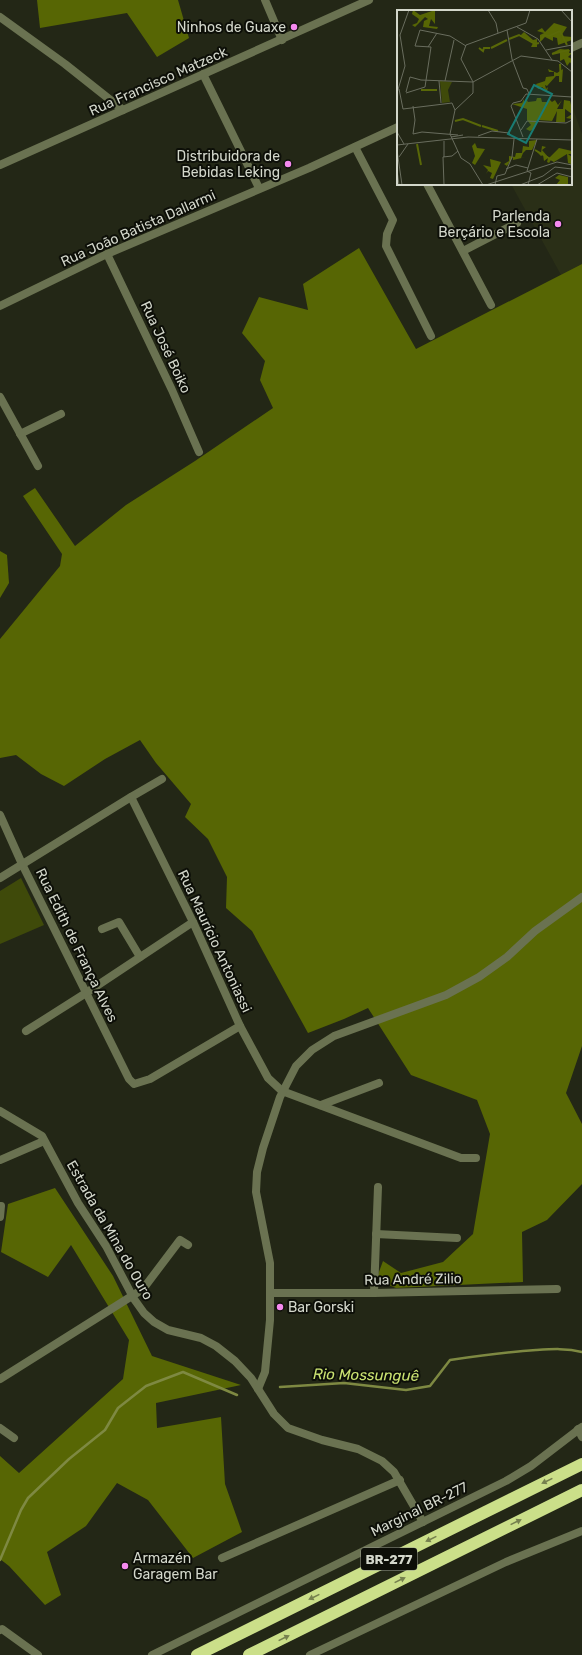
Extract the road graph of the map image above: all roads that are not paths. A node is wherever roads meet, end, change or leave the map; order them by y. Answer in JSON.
{"nodes":[{"id":1,"x":266,"y":0,"type":"edge"},
{"id":2,"x":369,"y":0,"type":"edge"},
{"id":3,"x":0,"y":17,"type":"edge"},
{"id":4,"x":282,"y":40,"type":"junction"},
{"id":5,"x":582,"y":43,"type":"edge"},
{"id":6,"x":572,"y":48,"type":"edge"},
{"id":7,"x":203,"y":74,"type":"junction"},
{"id":8,"x":124,"y":110,"type":"junction"},
{"id":9,"x":397,"y":128,"type":"edge"},
{"id":10,"x":355,"y":147,"type":"junction"},
{"id":11,"x":0,"y":165,"type":"edge"},
{"id":12,"x":428,"y":185,"type":"edge"},
{"id":13,"x":259,"y":188,"type":"junction"},
{"id":14,"x":517,"y":223,"type":"dead end"},
{"id":15,"x":463,"y":252,"type":"junction"},
{"id":16,"x":107,"y":254,"type":"junction"},
{"id":17,"x":491,"y":305,"type":"dead end"},
{"id":18,"x":0,"y":306,"type":"edge"},
{"id":19,"x":431,"y":336,"type":"dead end"},
{"id":20,"x":0,"y":397,"type":"edge"},
{"id":21,"x":60,"y":414,"type":"dead end"},
{"id":22,"x":20,"y":434,"type":"junction"},
{"id":23,"x":199,"y":452,"type":"dead end"},
{"id":24,"x":38,"y":466,"type":"dead end"},
{"id":25,"x":162,"y":779,"type":"dead end"},
{"id":26,"x":131,"y":797,"type":"junction"},
{"id":27,"x":0,"y":815,"type":"edge"},
{"id":28,"x":22,"y":864,"type":"junction"},
{"id":29,"x":0,"y":878,"type":"edge"},
{"id":30,"x":582,"y":897,"type":"edge"},
{"id":31,"x":193,"y":922,"type":"junction"},
{"id":32,"x":102,"y":929,"type":"dead end"},
{"id":33,"x":140,"y":957,"type":"junction"},
{"id":34,"x":86,"y":993,"type":"junction"},
{"id":35,"x":240,"y":1026,"type":"junction"},
{"id":36,"x":26,"y":1031,"type":"dead end"},
{"id":37,"x":378,"y":1083,"type":"dead end"},
{"id":38,"x":282,"y":1091,"type":"junction"},
{"id":39,"x":321,"y":1105,"type":"junction"},
{"id":40,"x":0,"y":1111,"type":"edge"},
{"id":41,"x":44,"y":1141,"type":"junction"},
{"id":42,"x":476,"y":1158,"type":"dead end"},
{"id":43,"x":0,"y":1160,"type":"edge"},
{"id":44,"x":378,"y":1187,"type":"dead end"},
{"id":45,"x":1,"y":1206,"type":"dead end"},
{"id":46,"x":0,"y":1217,"type":"edge"},
{"id":47,"x":376,"y":1234,"type":"junction"},
{"id":48,"x":457,"y":1238,"type":"dead end"},
{"id":49,"x":188,"y":1245,"type":"dead end"},
{"id":50,"x":557,"y":1289,"type":"dead end"},
{"id":51,"x":270,"y":1293,"type":"junction"},
{"id":52,"x":374,"y":1293,"type":"junction"},
{"id":53,"x":132,"y":1295,"type":"junction"},
{"id":54,"x":0,"y":1379,"type":"edge"},
{"id":55,"x":258,"y":1389,"type":"junction"},
{"id":56,"x":0,"y":1428,"type":"edge"},
{"id":57,"x":580,"y":1428,"type":"edge"},
{"id":58,"x":582,"y":1437,"type":"edge"},
{"id":59,"x":14,"y":1438,"type":"dead end"},
{"id":60,"x":582,"y":1464,"type":"edge"},
{"id":61,"x":400,"y":1480,"type":"junction"},
{"id":62,"x":582,"y":1490,"type":"edge"},
{"id":63,"x":423,"y":1522,"type":"junction"},
{"id":64,"x":582,"y":1531,"type":"edge"},
{"id":65,"x":222,"y":1558,"type":"dead end"},
{"id":66,"x":1,"y":1629,"type":"edge"},
{"id":67,"x":38,"y":1655,"type":"edge"},
{"id":68,"x":152,"y":1655,"type":"edge"},
{"id":69,"x":197,"y":1655,"type":"edge"},
{"id":70,"x":249,"y":1655,"type":"edge"},
{"id":71,"x":310,"y":1655,"type":"edge"}],
"edges":[{"from":1,"to":4,"type":"street"},
{"from":2,"to":4,"type":"street","name":"Rua Francisco Matzeck"},
{"from":3,"to":8,"type":"street"},
{"from":4,"to":7,"type":"street","name":"Rua Francisco Matzeck"},
{"from":5,"to":6,"type":"street"},
{"from":7,"to":8,"type":"street","name":"Rua Francisco Matzeck"},
{"from":7,"to":13,"type":"street"},
{"from":8,"to":11,"type":"street","name":"Rua Francisco Matzeck"},
{"from":9,"to":10,"type":"street","name":"Rua João Batista Dallarmi"},
{"from":10,"to":13,"type":"street","name":"Rua João Batista Dallarmi"},
{"from":10,"to":19,"type":"street"},
{"from":12,"to":15,"type":"street"},
{"from":13,"to":16,"type":"street","name":"Rua João Batista Dallarmi"},
{"from":14,"to":15,"type":"street"},
{"from":15,"to":17,"type":"street"},
{"from":16,"to":18,"type":"street","name":"Rua João Batista Dallarmi"},
{"from":16,"to":23,"type":"street","name":"Rua José Boiko"},
{"from":20,"to":22,"type":"street"},
{"from":21,"to":22,"type":"street"},
{"from":22,"to":24,"type":"street"},
{"from":25,"to":26,"type":"street"},
{"from":26,"to":28,"type":"street"},
{"from":26,"to":31,"type":"street","name":"Rua Maurício Antoniassi"},
{"from":27,"to":28,"type":"street","name":"Rua Edith de França Alves"},
{"from":28,"to":29,"type":"street"},
{"from":28,"to":34,"type":"street","name":"Rua Edith de França Alves"},
{"from":30,"to":38,"type":"street"},
{"from":31,"to":33,"type":"street"},
{"from":31,"to":35,"type":"street","name":"Rua Maurício Antoniassi"},
{"from":32,"to":33,"type":"street"},
{"from":33,"to":34,"type":"street"},
{"from":34,"to":35,"type":"street","name":"Rua Edith de França Alves"},
{"from":34,"to":36,"type":"street"},
{"from":35,"to":38,"type":"street","name":"Rua Maurício Antoniassi"},
{"from":37,"to":39,"type":"street"},
{"from":38,"to":39,"type":"street"},
{"from":38,"to":51,"type":"street"},
{"from":39,"to":42,"type":"street"},
{"from":40,"to":41,"type":"street","name":"Estrada da Mina do Ouro"},
{"from":41,"to":43,"type":"street"},
{"from":41,"to":53,"type":"street","name":"Estrada da Mina do Ouro"},
{"from":44,"to":47,"type":"street"},
{"from":45,"to":46,"type":"street"},
{"from":47,"to":48,"type":"street"},
{"from":47,"to":52,"type":"street"},
{"from":49,"to":53,"type":"street"},
{"from":50,"to":52,"type":"street","name":"Rua André Zilio"},
{"from":51,"to":52,"type":"street","name":"Rua André Zilio"},
{"from":51,"to":55,"type":"street"},
{"from":53,"to":54,"type":"street"},
{"from":53,"to":55,"type":"street","name":"Estrada da Mina do Ouro"},
{"from":55,"to":61,"type":"street","name":"Estrada da Mina do Ouro"},
{"from":56,"to":59,"type":"street"},
{"from":57,"to":58,"type":"street"},
{"from":57,"to":63,"type":"street","name":"Marginal BR-277"},
{"from":60,"to":69,"type":"highway","number":"BR-277","one_way":true},
{"from":61,"to":63,"type":"street","name":"Estrada da Mina do Ouro"},
{"from":61,"to":65,"type":"street"},
{"from":70,"to":62,"type":"highway","number":"BR-277","one_way":true},
{"from":63,"to":68,"type":"street","name":"Marginal BR-277"},
{"from":64,"to":71,"type":"street"},
{"from":66,"to":67,"type":"street"}]}
